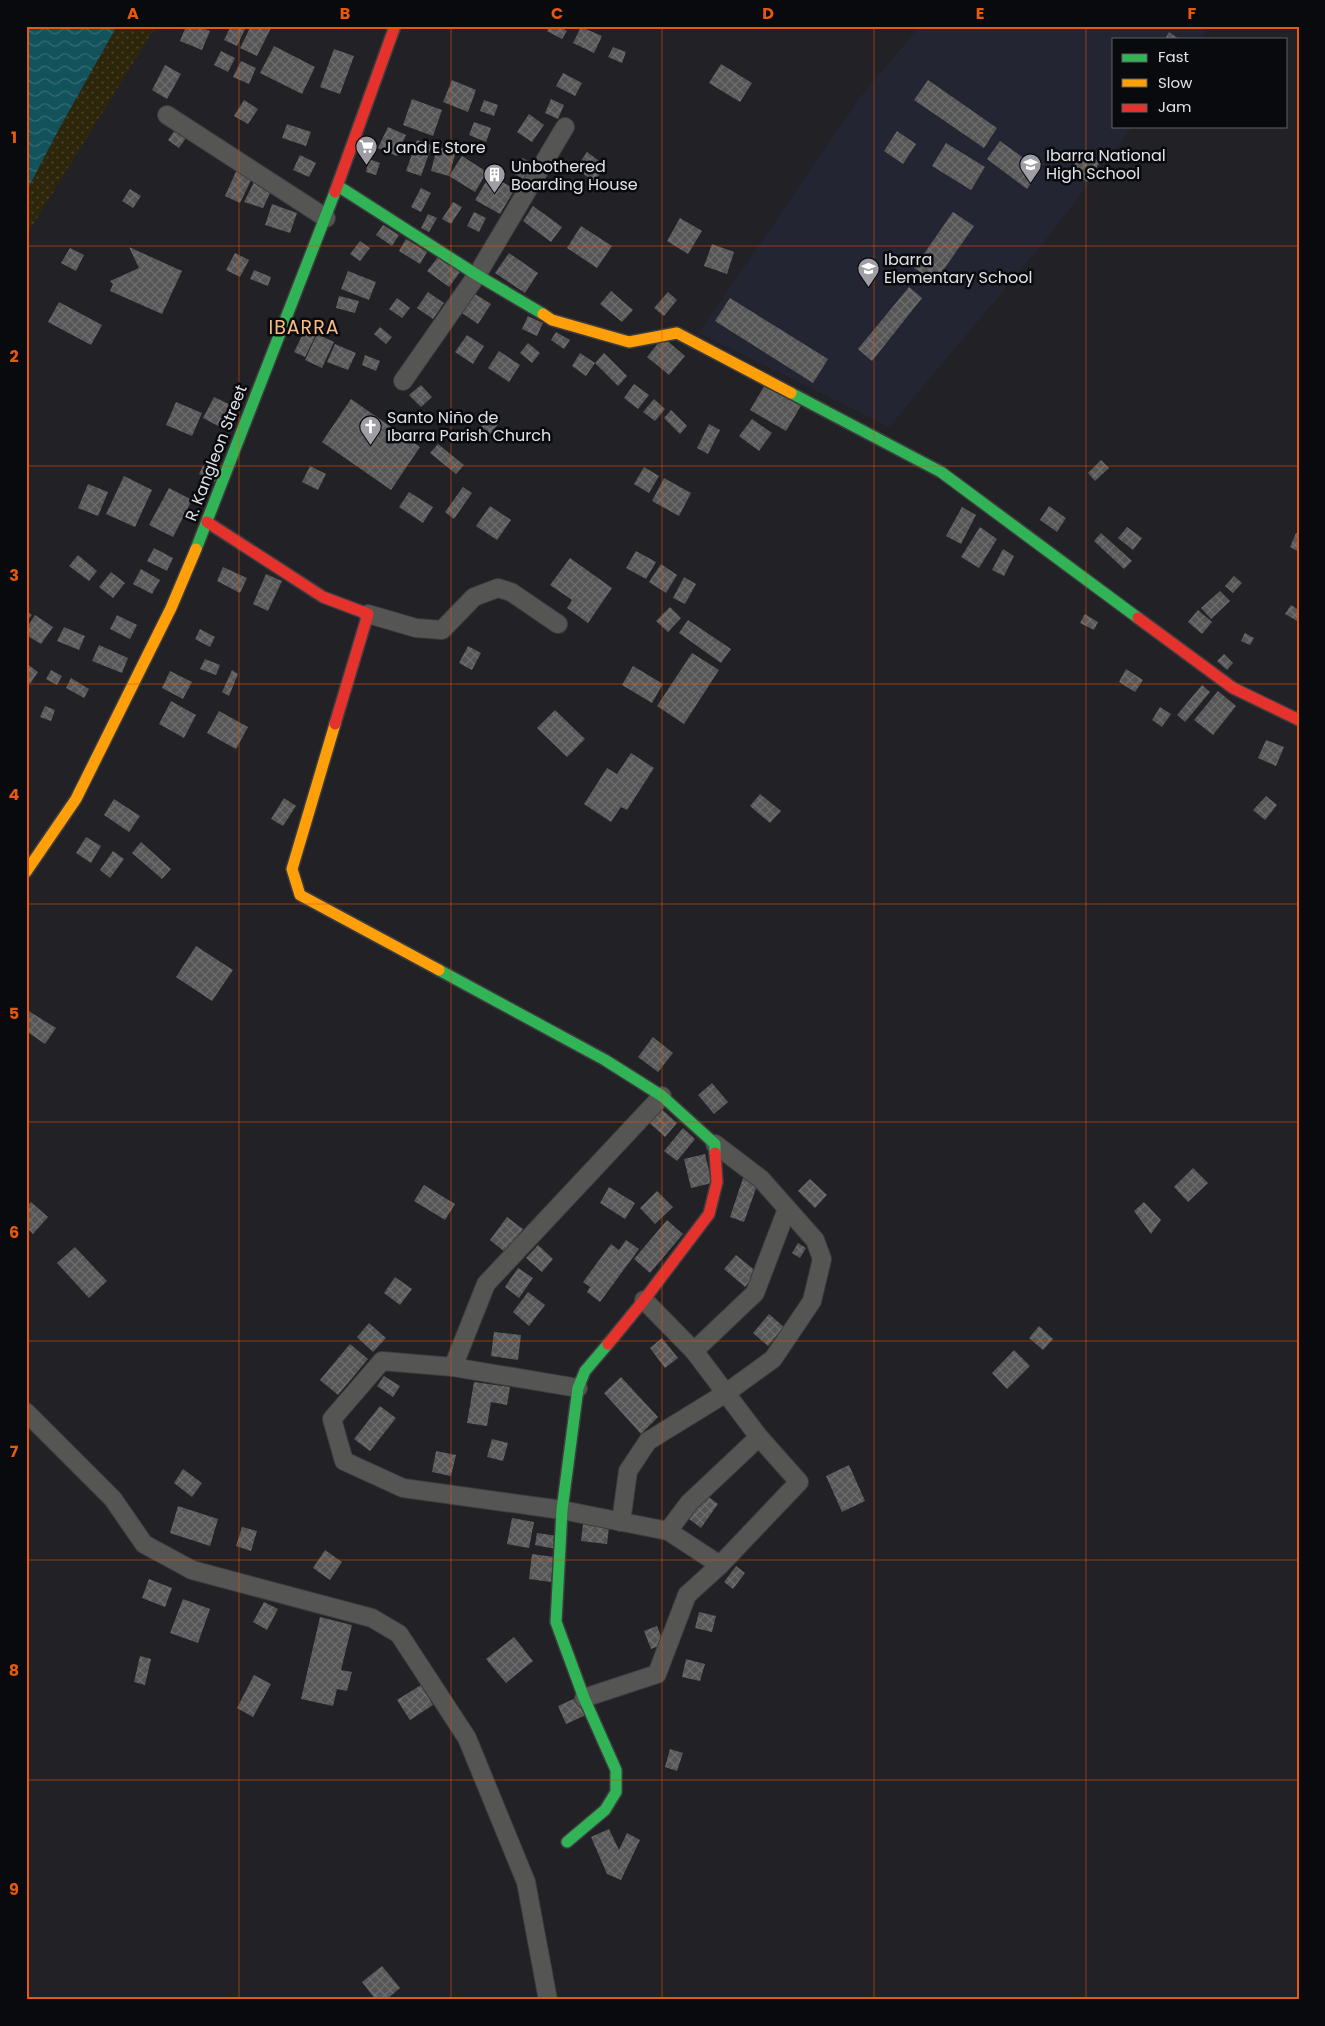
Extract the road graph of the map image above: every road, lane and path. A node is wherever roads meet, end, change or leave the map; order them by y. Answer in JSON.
{"nodes":[{"id":1,"x":395,"y":26,"type":"edge"},
{"id":2,"x":167,"y":115,"type":"dead end"},
{"id":3,"x":565,"y":127,"type":"dead end"},
{"id":4,"x":338,"y":186,"type":"junction"},
{"id":5,"x":326,"y":218,"type":"junction"},
{"id":6,"x":476,"y":275,"type":"junction"},
{"id":7,"x":403,"y":380,"type":"dead end"},
{"id":8,"x":207,"y":522,"type":"junction"},
{"id":9,"x":368,"y":614,"type":"junction"},
{"id":10,"x":558,"y":624,"type":"dead end"},
{"id":11,"x":1299,"y":720,"type":"edge"},
{"id":12,"x":26,"y":872,"type":"edge"},
{"id":13,"x":662,"y":1096,"type":"junction"},
{"id":14,"x":715,"y":1144,"type":"junction"},
{"id":15,"x":787,"y":1208,"type":"junction"},
{"id":16,"x":644,"y":1300,"type":"junction"},
{"id":17,"x":694,"y":1351,"type":"junction"},
{"id":18,"x":453,"y":1367,"type":"junction"},
{"id":19,"x":578,"y":1388,"type":"junction"},
{"id":20,"x":726,"y":1393,"type":"junction"},
{"id":21,"x":26,"y":1412,"type":"edge"},
{"id":22,"x":759,"y":1437,"type":"junction"},
{"id":23,"x":562,"y":1510,"type":"junction"},
{"id":24,"x":621,"y":1522,"type":"junction"},
{"id":25,"x":668,"y":1531,"type":"junction"},
{"id":26,"x":720,"y":1565,"type":"junction"},
{"id":27,"x":584,"y":1698,"type":"junction"},
{"id":28,"x":567,"y":1842,"type":"dead end"},
{"id":29,"x":548,"y":2000,"type":"edge"}],
"edges":[{"from":1,"to":4,"type":"street","name":"R. Kangleon Street"},
{"from":2,"to":5,"type":"street"},
{"from":3,"to":6,"type":"street"},
{"from":4,"to":5,"type":"street","name":"R. Kangleon Street"},
{"from":4,"to":6,"type":"street"},
{"from":5,"to":8,"type":"street","name":"R. Kangleon Street"},
{"from":6,"to":7,"type":"street"},
{"from":6,"to":11,"type":"street"},
{"from":8,"to":9,"type":"street"},
{"from":8,"to":12,"type":"street","name":"R. Kangleon Street"},
{"from":9,"to":10,"type":"street"},
{"from":9,"to":13,"type":"street"},
{"from":13,"to":14,"type":"street"},
{"from":13,"to":18,"type":"street"},
{"from":14,"to":15,"type":"street"},
{"from":14,"to":16,"type":"street"},
{"from":15,"to":17,"type":"street"},
{"from":15,"to":20,"type":"street"},
{"from":16,"to":17,"type":"street"},
{"from":16,"to":19,"type":"street"},
{"from":17,"to":20,"type":"street"},
{"from":18,"to":19,"type":"street"},
{"from":18,"to":23,"type":"street"},
{"from":19,"to":23,"type":"street"},
{"from":20,"to":22,"type":"street"},
{"from":20,"to":24,"type":"street"},
{"from":21,"to":29,"type":"street"},
{"from":22,"to":25,"type":"street"},
{"from":22,"to":26,"type":"street"},
{"from":23,"to":24,"type":"street"},
{"from":23,"to":27,"type":"street"},
{"from":24,"to":25,"type":"street"},
{"from":25,"to":26,"type":"street"},
{"from":26,"to":27,"type":"street"},
{"from":27,"to":28,"type":"street"}]}
